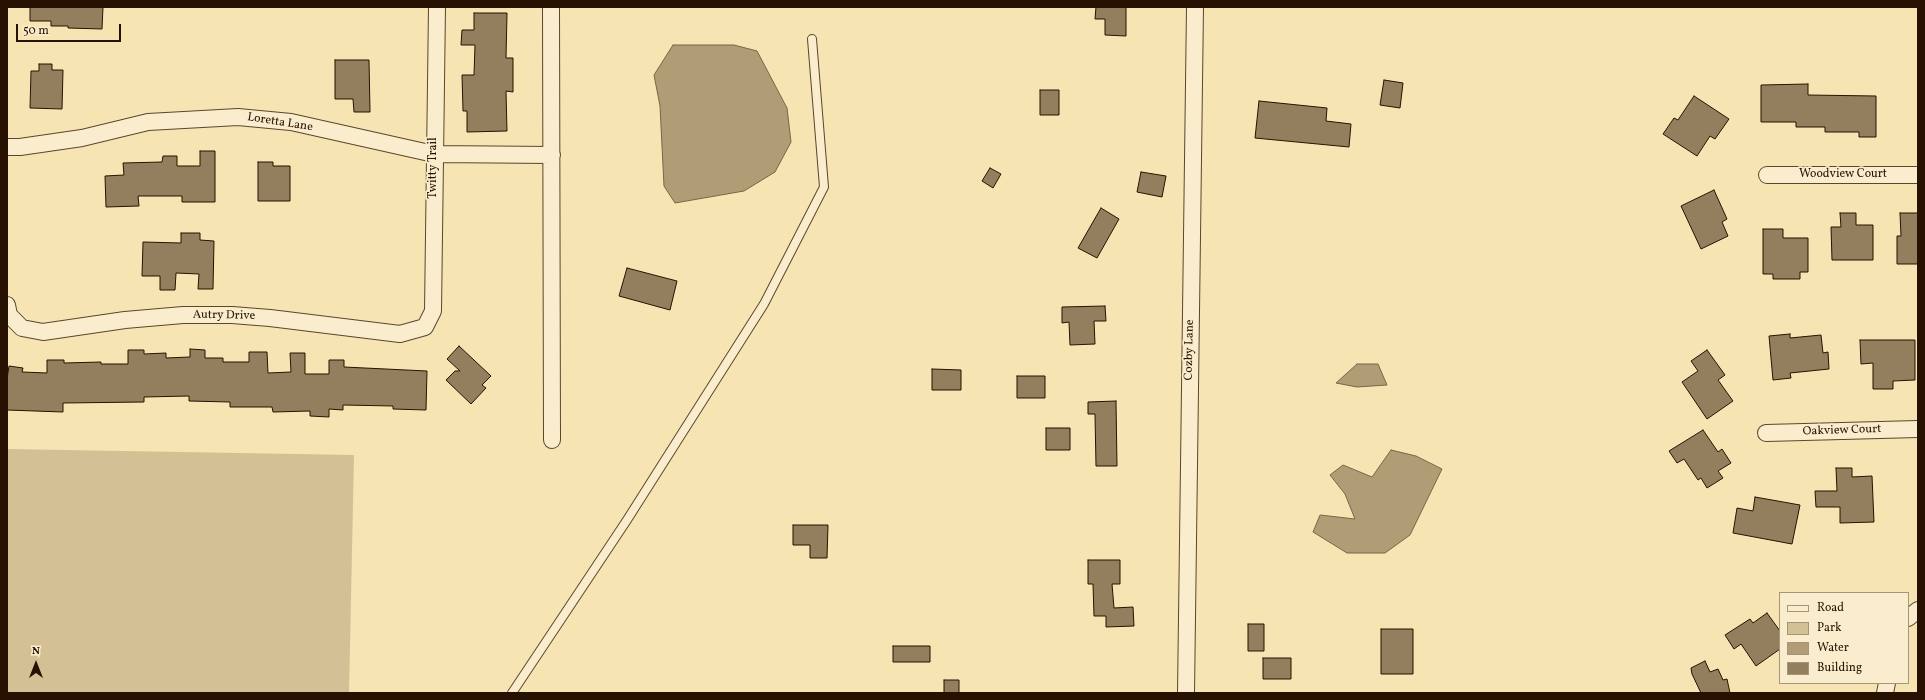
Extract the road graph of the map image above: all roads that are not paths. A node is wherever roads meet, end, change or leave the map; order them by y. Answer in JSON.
{"nodes":[{"id":1,"x":436,"y":7,"type":"edge"},
{"id":2,"x":551,"y":7,"type":"edge"},
{"id":3,"x":1195,"y":7,"type":"edge"},
{"id":4,"x":812,"y":39,"type":"dead end"},
{"id":5,"x":7,"y":147,"type":"edge"},
{"id":6,"x":434,"y":154,"type":"junction"},
{"id":7,"x":552,"y":155,"type":"junction"},
{"id":8,"x":1768,"y":175,"type":"dead end"},
{"id":9,"x":1918,"y":175,"type":"edge"},
{"id":10,"x":7,"y":305,"type":"edge"},
{"id":11,"x":425,"y":327,"type":"joint"},
{"id":12,"x":1918,"y":429,"type":"edge"},
{"id":13,"x":1766,"y":433,"type":"dead end"},
{"id":14,"x":552,"y":440,"type":"dead end"},
{"id":15,"x":1918,"y":610,"type":"edge"},
{"id":16,"x":1909,"y":617,"type":"edge"},
{"id":17,"x":512,"y":693,"type":"edge"},
{"id":18,"x":1186,"y":693,"type":"edge"}],
"edges":[{"from":1,"to":6,"type":"street","name":"Twitty Trail"},
{"from":2,"to":7,"type":"street"},
{"from":3,"to":18,"type":"street","name":"Cozby Lane"},
{"from":4,"to":17,"type":"lane"},
{"from":5,"to":6,"type":"street","name":"Loretta Lane"},
{"from":6,"to":7,"type":"street","name":"Loretta Lane"},
{"from":6,"to":11,"type":"street","name":"Twitty Trail"},
{"from":7,"to":14,"type":"street"},
{"from":8,"to":9,"type":"street","name":"Woodview Court"},
{"from":10,"to":11,"type":"street","name":"Autry Drive"},
{"from":12,"to":13,"type":"street","name":"Oakview Court"},
{"from":15,"to":16,"type":"street"}]}
